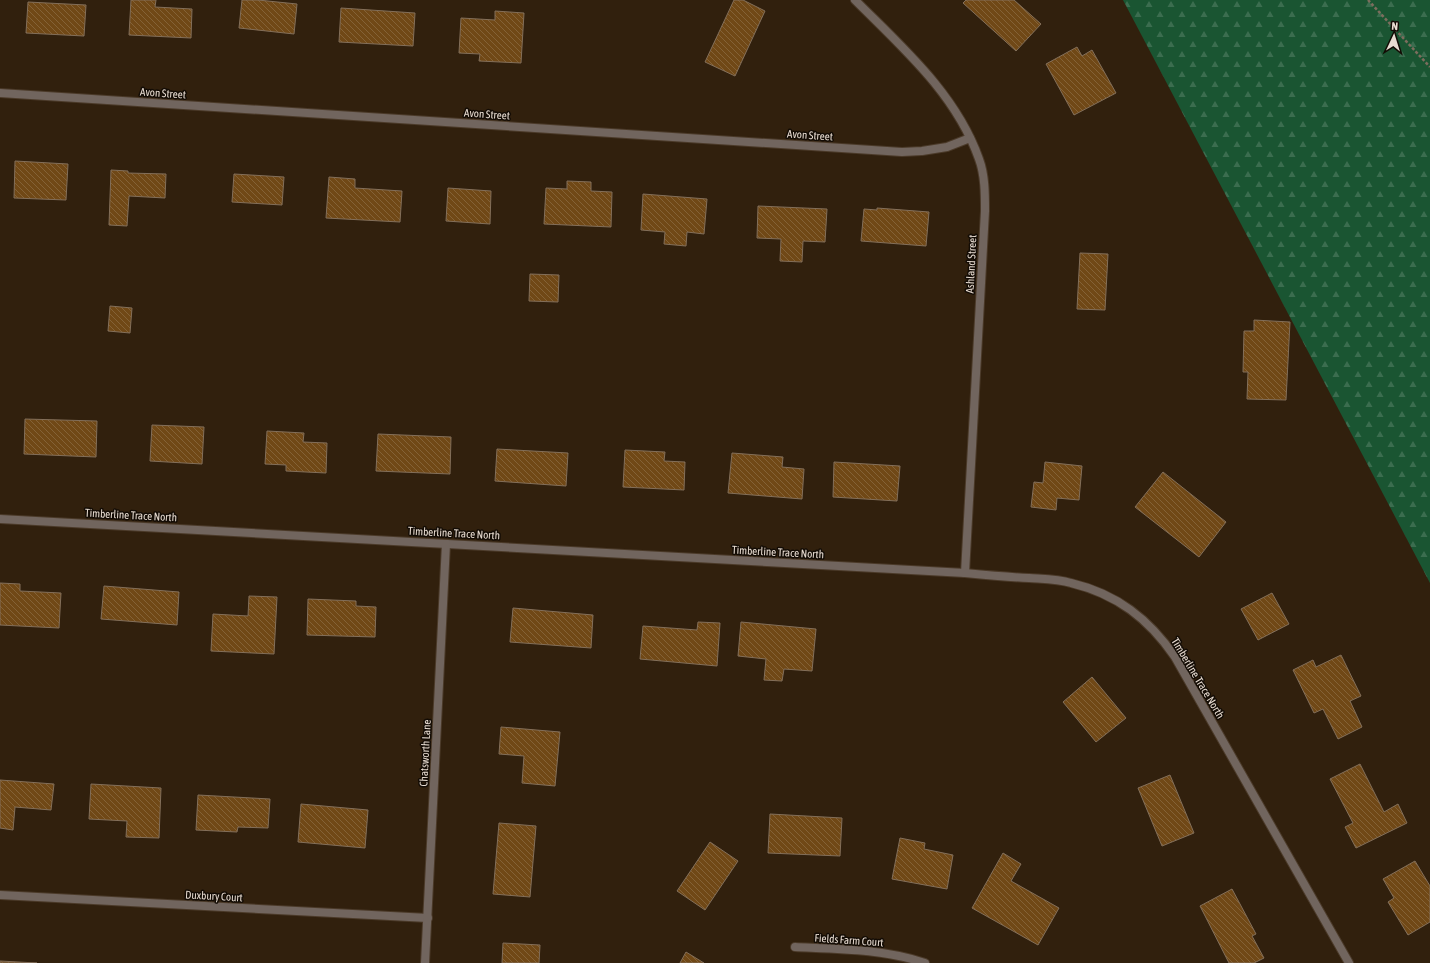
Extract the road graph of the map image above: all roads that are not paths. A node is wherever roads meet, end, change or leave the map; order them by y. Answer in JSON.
{"nodes":[{"id":1,"x":855,"y":0,"type":"edge"},
{"id":2,"x":0,"y":93,"type":"edge"},
{"id":3,"x":970,"y":138,"type":"junction"},
{"id":4,"x":0,"y":519,"type":"edge"},
{"id":5,"x":446,"y":544,"type":"junction"},
{"id":6,"x":965,"y":573,"type":"junction"},
{"id":7,"x":0,"y":896,"type":"edge"},
{"id":8,"x":428,"y":918,"type":"junction"},
{"id":9,"x":795,"y":947,"type":"dead end"},
{"id":10,"x":425,"y":963,"type":"edge"},
{"id":11,"x":925,"y":963,"type":"edge"},
{"id":12,"x":1349,"y":963,"type":"edge"}],
"edges":[{"from":1,"to":3,"type":"street","name":"Ashland Street"},
{"from":2,"to":3,"type":"street","name":"Avon Street"},
{"from":3,"to":6,"type":"street","name":"Ashland Street"},
{"from":4,"to":5,"type":"street","name":"Timberline Trace North"},
{"from":5,"to":6,"type":"street","name":"Timberline Trace North"},
{"from":5,"to":8,"type":"street","name":"Chatsworth Lane"},
{"from":6,"to":12,"type":"street","name":"Timberline Trace North"},
{"from":7,"to":8,"type":"street","name":"Duxbury Court"},
{"from":8,"to":10,"type":"street","name":"Chatsworth Lane"},
{"from":9,"to":11,"type":"street","name":"Fields Farm Court"}]}
